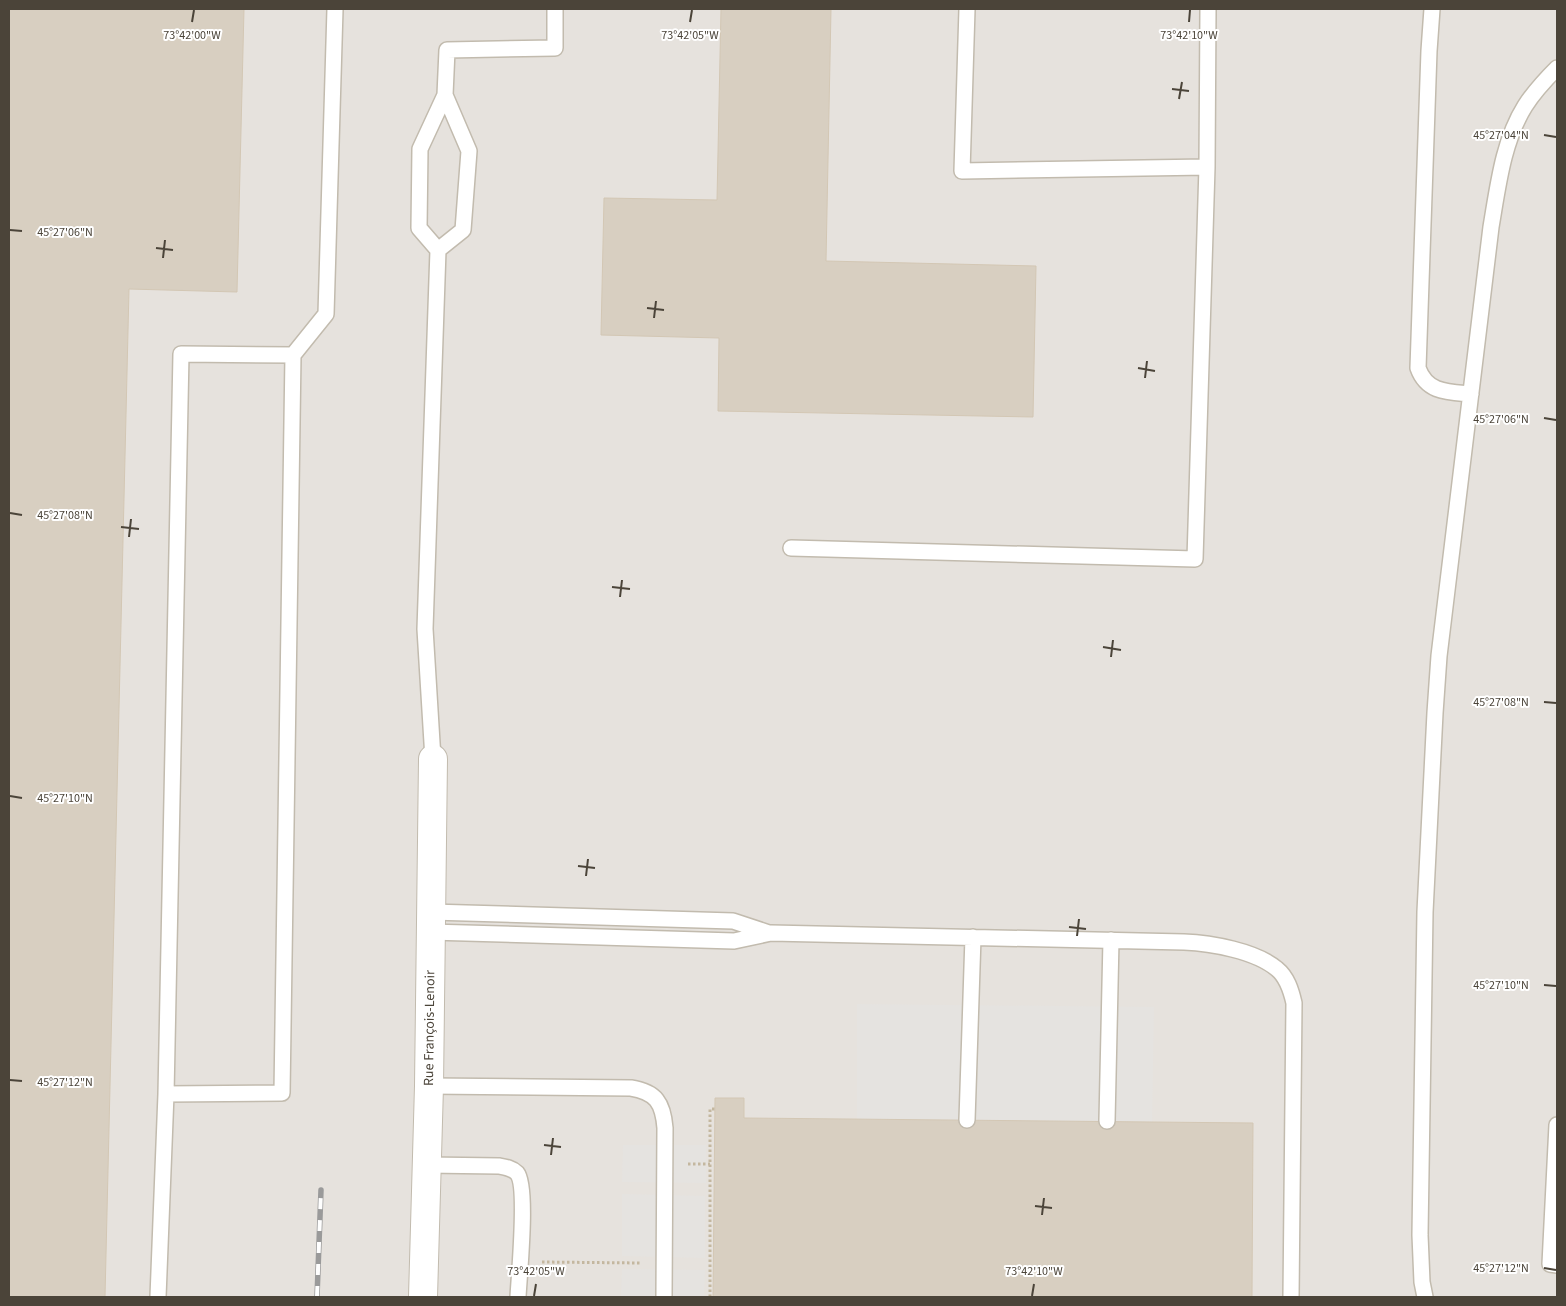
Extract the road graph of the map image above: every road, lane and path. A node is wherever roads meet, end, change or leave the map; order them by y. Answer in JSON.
{"nodes":[{"id":1,"x":336,"y":9,"type":"edge"},
{"id":2,"x":555,"y":9,"type":"edge"},
{"id":3,"x":968,"y":9,"type":"edge"},
{"id":4,"x":1208,"y":9,"type":"edge"},
{"id":5,"x":1432,"y":9,"type":"edge"},
{"id":6,"x":1557,"y":68,"type":"edge"},
{"id":7,"x":445,"y":95,"type":"junction"},
{"id":8,"x":1207,"y":167,"type":"junction"},
{"id":9,"x":438,"y":250,"type":"junction"},
{"id":10,"x":293,"y":355,"type":"junction"},
{"id":11,"x":1471,"y":394,"type":"junction"},
{"id":12,"x":791,"y":548,"type":"dead end"},
{"id":13,"x":433,"y":759,"type":"joint"},
{"id":14,"x":430,"y":922,"type":"junction"},
{"id":15,"x":973,"y":937,"type":"junction"},
{"id":16,"x":1111,"y":940,"type":"junction"},
{"id":17,"x":429,"y":1086,"type":"junction"},
{"id":18,"x":166,"y":1094,"type":"junction"},
{"id":19,"x":715,"y":1109,"type":"dead end"},
{"id":20,"x":967,"y":1120,"type":"dead end"},
{"id":21,"x":1107,"y":1121,"type":"dead end"},
{"id":22,"x":1557,"y":1125,"type":"edge"},
{"id":23,"x":427,"y":1165,"type":"junction"},
{"id":24,"x":562,"y":1262,"type":"dead end"},
{"id":25,"x":646,"y":1263,"type":"dead end"},
{"id":26,"x":1557,"y":1265,"type":"edge"},
{"id":27,"x":158,"y":1297,"type":"edge"},
{"id":28,"x":423,"y":1297,"type":"edge"},
{"id":29,"x":518,"y":1297,"type":"edge"},
{"id":30,"x":664,"y":1297,"type":"edge"},
{"id":31,"x":710,"y":1297,"type":"edge"},
{"id":32,"x":1291,"y":1297,"type":"edge"},
{"id":33,"x":1425,"y":1297,"type":"edge"}],
"edges":[{"from":1,"to":10,"type":"lane"},
{"from":2,"to":7,"type":"lane"},
{"from":3,"to":8,"type":"lane"},
{"from":4,"to":8,"type":"lane"},
{"from":5,"to":11,"type":"lane"},
{"from":6,"to":11,"type":"lane"},
{"from":7,"to":9,"type":"lane"},
{"from":7,"to":9,"type":"lane"},
{"from":8,"to":12,"type":"lane"},
{"from":9,"to":13,"type":"lane"},
{"from":10,"to":18,"type":"lane"},
{"from":10,"to":18,"type":"lane"},
{"from":11,"to":33,"type":"lane"},
{"from":13,"to":14,"type":"street","name":"Rue François-Lenoir"},
{"from":14,"to":15,"type":"lane"},
{"from":14,"to":17,"type":"street","name":"Rue François-Lenoir"},
{"from":15,"to":16,"type":"lane"},
{"from":15,"to":20,"type":"lane"},
{"from":16,"to":21,"type":"lane"},
{"from":16,"to":32,"type":"lane"},
{"from":17,"to":23,"type":"street","name":"Rue François-Lenoir"},
{"from":17,"to":30,"type":"lane"},
{"from":18,"to":27,"type":"lane"},
{"from":19,"to":31,"type":"path"},
{"from":22,"to":26,"type":"lane"},
{"from":23,"to":28,"type":"street","name":"Rue François-Lenoir"},
{"from":23,"to":29,"type":"lane"},
{"from":24,"to":25,"type":"path"}]}
